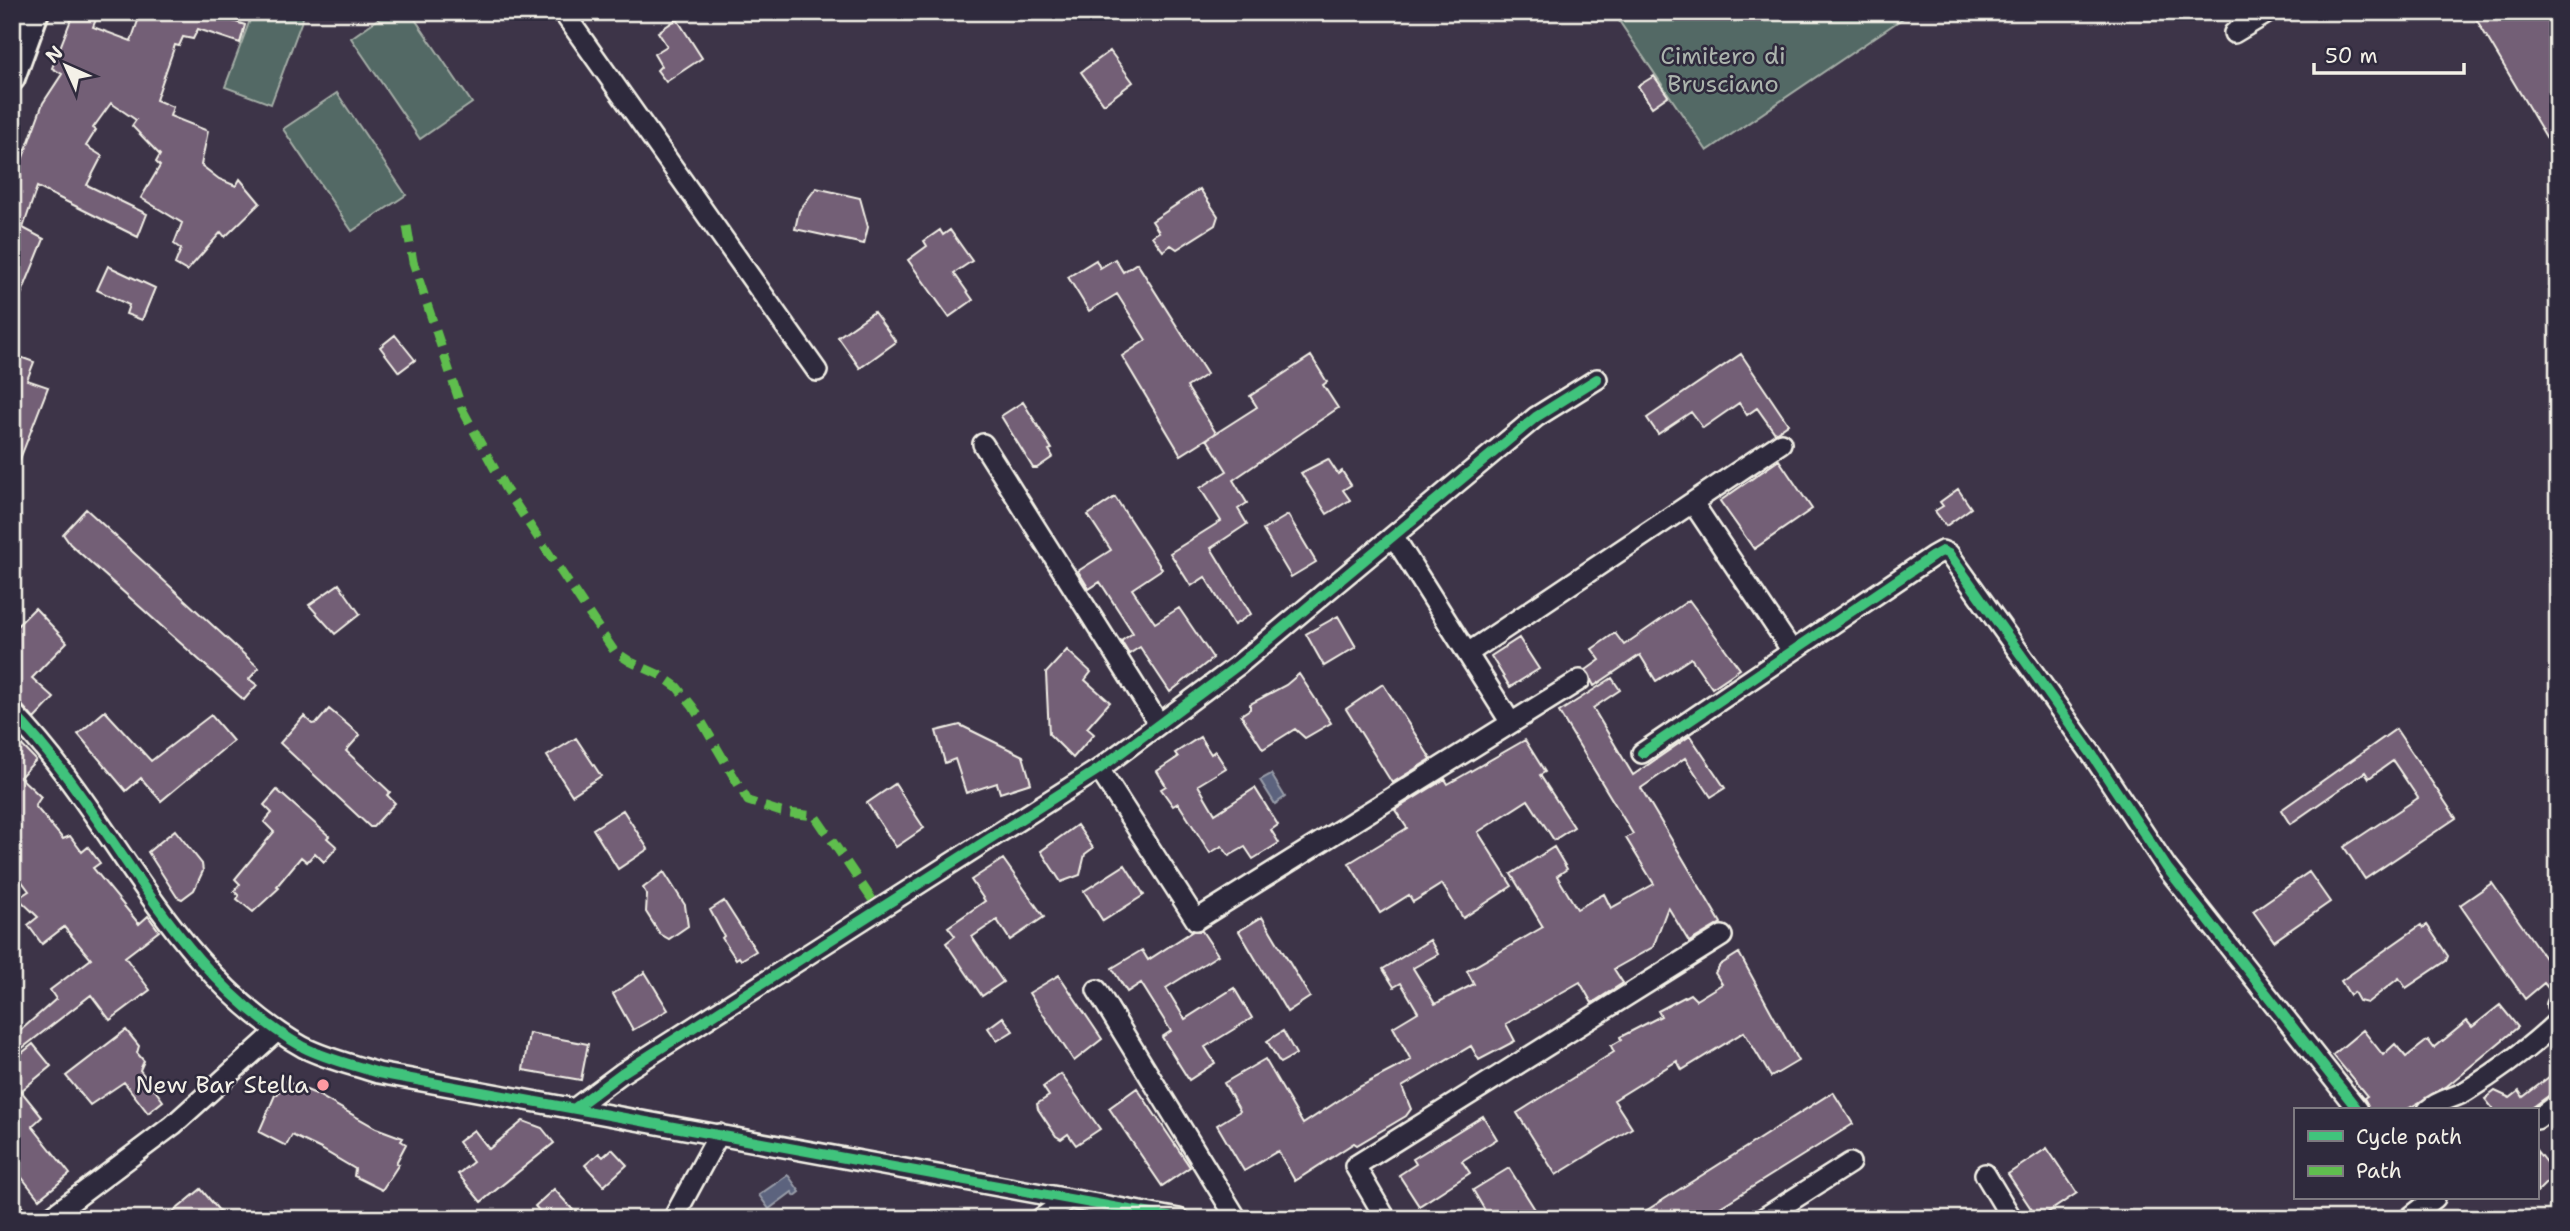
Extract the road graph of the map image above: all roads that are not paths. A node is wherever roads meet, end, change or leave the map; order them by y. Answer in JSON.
{"nodes":[{"id":1,"x":36,"y":12,"type":"edge"},
{"id":2,"x":563,"y":12,"type":"edge"},
{"id":3,"x":2270,"y":12,"type":"edge"},
{"id":4,"x":2234,"y":33,"type":"dead end"},
{"id":5,"x":12,"y":78,"type":"edge"},
{"id":6,"x":817,"y":371,"type":"dead end"},
{"id":7,"x":1597,"y":379,"type":"dead end"},
{"id":8,"x":1781,"y":443,"type":"dead end"},
{"id":9,"x":983,"y":444,"type":"dead end"},
{"id":10,"x":1693,"y":503,"type":"junction"},
{"id":11,"x":1394,"y":537,"type":"junction"},
{"id":12,"x":1792,"y":651,"type":"junction"},
{"id":13,"x":1468,"y":653,"type":"junction"},
{"id":14,"x":1580,"y":680,"type":"dead end"},
{"id":15,"x":12,"y":712,"type":"edge"},
{"id":16,"x":1511,"y":723,"type":"junction"},
{"id":17,"x":1159,"y":724,"type":"junction"},
{"id":18,"x":1642,"y":753,"type":"dead end"},
{"id":19,"x":1099,"y":769,"type":"junction"},
{"id":20,"x":1722,"y":936,"type":"dead end"},
{"id":21,"x":1097,"y":990,"type":"dead end"},
{"id":22,"x":2558,"y":1021,"type":"edge"},
{"id":23,"x":277,"y":1031,"type":"junction"},
{"id":24,"x":2558,"y":1103,"type":"edge"},
{"id":25,"x":575,"y":1108,"type":"junction"},
{"id":26,"x":2356,"y":1108,"type":"edge"},
{"id":27,"x":2430,"y":1108,"type":"edge"},
{"id":28,"x":2538,"y":1118,"type":"edge"},
{"id":29,"x":719,"y":1134,"type":"junction"},
{"id":30,"x":1850,"y":1163,"type":"dead end"},
{"id":31,"x":1985,"y":1174,"type":"dead end"},
{"id":32,"x":1067,"y":1200,"type":"junction"},
{"id":33,"x":2432,"y":1200,"type":"edge"},
{"id":34,"x":12,"y":1212,"type":"edge"},
{"id":35,"x":18,"y":1219,"type":"edge"},
{"id":36,"x":48,"y":1219,"type":"edge"},
{"id":37,"x":673,"y":1219,"type":"edge"},
{"id":38,"x":1040,"y":1219,"type":"edge"},
{"id":39,"x":1179,"y":1219,"type":"edge"},
{"id":40,"x":1237,"y":1219,"type":"edge"},
{"id":41,"x":1386,"y":1219,"type":"edge"},
{"id":42,"x":1762,"y":1219,"type":"edge"},
{"id":43,"x":2012,"y":1219,"type":"edge"},
{"id":44,"x":2408,"y":1219,"type":"edge"}],
"edges":[{"from":1,"to":5,"type":"street"},
{"from":2,"to":6,"type":"street"},
{"from":3,"to":4,"type":"street"},
{"from":7,"to":11,"type":"street"},
{"from":8,"to":10,"type":"street"},
{"from":9,"to":17,"type":"street"},
{"from":10,"to":12,"type":"street"},
{"from":10,"to":13,"type":"street"},
{"from":11,"to":13,"type":"street"},
{"from":11,"to":17,"type":"street"},
{"from":12,"to":18,"type":"street"},
{"from":12,"to":26,"type":"street"},
{"from":13,"to":16,"type":"street"},
{"from":14,"to":16,"type":"street"},
{"from":15,"to":23,"type":"street"},
{"from":16,"to":19,"type":"street"},
{"from":17,"to":19,"type":"street"},
{"from":19,"to":25,"type":"street"},
{"from":20,"to":41,"type":"street"},
{"from":21,"to":40,"type":"street"},
{"from":22,"to":27,"type":"street"},
{"from":23,"to":25,"type":"street"},
{"from":23,"to":36,"type":"street"},
{"from":24,"to":28,"type":"street"},
{"from":25,"to":29,"type":"street"},
{"from":29,"to":32,"type":"street"},
{"from":29,"to":37,"type":"street"},
{"from":30,"to":42,"type":"street"},
{"from":31,"to":43,"type":"street"},
{"from":32,"to":38,"type":"street"},
{"from":32,"to":39,"type":"street"},
{"from":33,"to":44,"type":"street"},
{"from":34,"to":35,"type":"street"}]}
